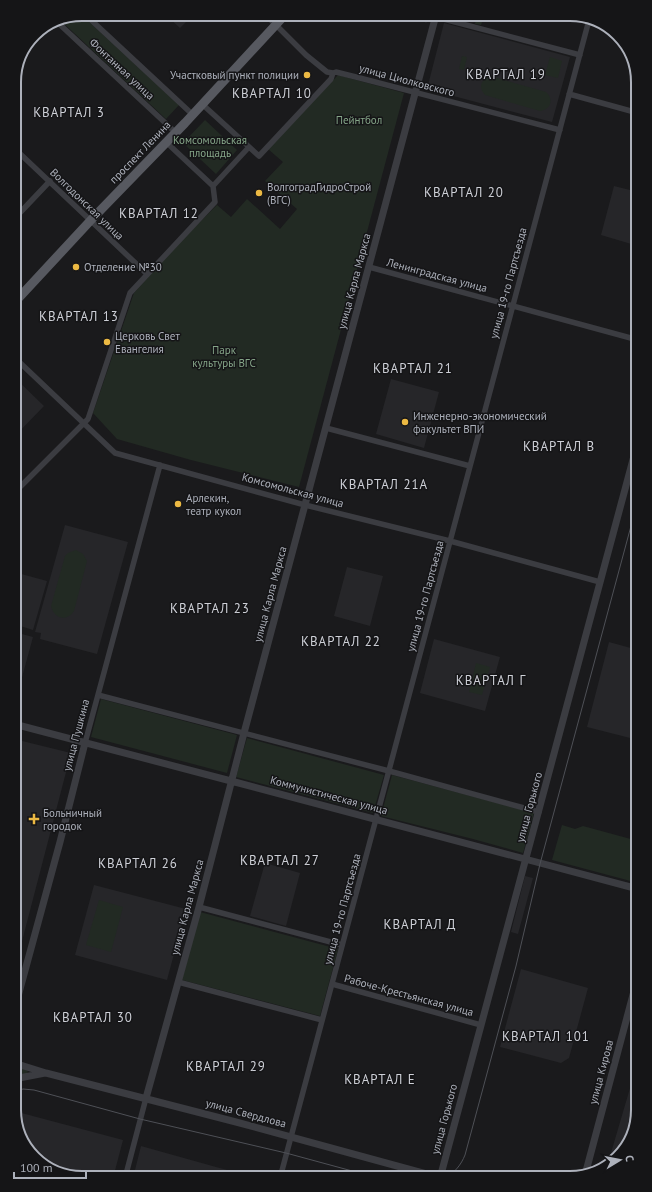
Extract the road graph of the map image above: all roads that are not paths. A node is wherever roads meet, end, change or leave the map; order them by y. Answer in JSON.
{"nodes":[{"id":1,"x":92,"y":21,"type":"edge"},
{"id":2,"x":272,"y":21,"type":"edge"},
{"id":3,"x":279,"y":21,"type":"edge"},
{"id":4,"x":435,"y":21,"type":"edge"},
{"id":5,"x":454,"y":21,"type":"edge"},
{"id":6,"x":588,"y":24,"type":"edge"},
{"id":7,"x":60,"y":25,"type":"edge"},
{"id":8,"x":275,"y":25,"type":"junction"},
{"id":9,"x":580,"y":55,"type":"junction"},
{"id":10,"x":333,"y":73,"type":"junction"},
{"id":11,"x":416,"y":92,"type":"junction"},
{"id":12,"x":569,"y":94,"type":"junction"},
{"id":13,"x":202,"y":104,"type":"junction"},
{"id":14,"x":631,"y":111,"type":"edge"},
{"id":15,"x":192,"y":114,"type":"junction"},
{"id":16,"x":560,"y":130,"type":"junction"},
{"id":17,"x":175,"y":132,"type":"junction"},
{"id":18,"x":166,"y":142,"type":"junction"},
{"id":19,"x":249,"y":147,"type":"junction"},
{"id":20,"x":21,"y":154,"type":"edge"},
{"id":21,"x":50,"y":181,"type":"junction"},
{"id":22,"x":213,"y":186,"type":"junction"},
{"id":23,"x":21,"y":212,"type":"edge"},
{"id":24,"x":91,"y":220,"type":"junction"},
{"id":25,"x":369,"y":267,"type":"junction"},
{"id":26,"x":146,"y":274,"type":"junction"},
{"id":27,"x":21,"y":295,"type":"edge"},
{"id":28,"x":513,"y":306,"type":"junction"},
{"id":29,"x":631,"y":338,"type":"edge"},
{"id":30,"x":21,"y":364,"type":"edge"},
{"id":31,"x":85,"y":423,"type":"junction"},
{"id":32,"x":326,"y":428,"type":"junction"},
{"id":33,"x":160,"y":465,"type":"junction"},
{"id":34,"x":470,"y":466,"type":"junction"},
{"id":35,"x":631,"y":467,"type":"edge"},
{"id":36,"x":21,"y":486,"type":"edge"},
{"id":37,"x":305,"y":504,"type":"junction"},
{"id":38,"x":450,"y":541,"type":"junction"},
{"id":39,"x":600,"y":582,"type":"junction"},
{"id":40,"x":98,"y":695,"type":"junction"},
{"id":41,"x":21,"y":726,"type":"edge"},
{"id":42,"x":244,"y":733,"type":"junction"},
{"id":43,"x":85,"y":743,"type":"junction"},
{"id":44,"x":389,"y":771,"type":"junction"},
{"id":45,"x":231,"y":780,"type":"junction"},
{"id":46,"x":538,"y":812,"type":"junction"},
{"id":47,"x":376,"y":819,"type":"junction"},
{"id":48,"x":526,"y":860,"type":"junction"},
{"id":49,"x":631,"y":887,"type":"edge"},
{"id":50,"x":199,"y":907,"type":"junction"},
{"id":51,"x":342,"y":945,"type":"junction"},
{"id":52,"x":178,"y":982,"type":"junction"},
{"id":53,"x":332,"y":984,"type":"junction"},
{"id":54,"x":21,"y":985,"type":"edge"},
{"id":55,"x":631,"y":1002,"type":"edge"},
{"id":56,"x":322,"y":1020,"type":"junction"},
{"id":57,"x":480,"y":1025,"type":"junction"},
{"id":58,"x":21,"y":1065,"type":"edge"},
{"id":59,"x":46,"y":1073,"type":"junction"},
{"id":60,"x":21,"y":1078,"type":"edge"},
{"id":61,"x":146,"y":1098,"type":"junction"},
{"id":62,"x":291,"y":1137,"type":"junction"},
{"id":63,"x":587,"y":1168,"type":"edge"},
{"id":64,"x":127,"y":1171,"type":"edge"},
{"id":65,"x":282,"y":1171,"type":"edge"},
{"id":66,"x":415,"y":1171,"type":"edge"},
{"id":67,"x":442,"y":1171,"type":"edge"}],
"edges":[{"from":1,"to":15,"type":"street","name":"Фонтанная улица"},
{"from":2,"to":8,"type":"street","name":"улица Циолковского"},
{"from":3,"to":8,"type":"main road","name":"проспект Ленина"},
{"from":4,"to":11,"type":"street","name":"улица Карла Маркса"},
{"from":5,"to":9,"type":"street"},
{"from":6,"to":9,"type":"street","name":"улица 19-го Партсъезда"},
{"from":7,"to":17,"type":"street","name":"Фонтанная улица"},
{"from":8,"to":10,"type":"street","name":"улица Циолковского"},
{"from":8,"to":13,"type":"main road","name":"проспект Ленина"},
{"from":9,"to":12,"type":"street","name":"улица 19-го Партсъезда"},
{"from":10,"to":11,"type":"street","name":"улица Циолковского"},
{"from":10,"to":19,"type":"street"},
{"from":11,"to":16,"type":"street","name":"улица Циолковского"},
{"from":11,"to":25,"type":"street","name":"улица Карла Маркса"},
{"from":12,"to":14,"type":"street"},
{"from":12,"to":16,"type":"street","name":"улица 19-го Партсъезда"},
{"from":13,"to":15,"type":"main road","name":"проспект Ленина"},
{"from":13,"to":19,"type":"street"},
{"from":15,"to":17,"type":"main road","name":"проспект Ленина"},
{"from":16,"to":28,"type":"street","name":"улица 19-го Партсъезда"},
{"from":17,"to":18,"type":"main road","name":"проспект Ленина"},
{"from":18,"to":22,"type":"street"},
{"from":18,"to":24,"type":"main road","name":"проспект Ленина"},
{"from":19,"to":22,"type":"street"},
{"from":20,"to":21,"type":"street","name":"Волгодонская улица"},
{"from":21,"to":23,"type":"street"},
{"from":21,"to":24,"type":"street","name":"Волгодонская улица"},
{"from":22,"to":26,"type":"street"},
{"from":24,"to":26,"type":"street","name":"Волгодонская улица"},
{"from":24,"to":27,"type":"main road","name":"проспект Ленина"},
{"from":25,"to":28,"type":"street","name":"Ленинградская улица"},
{"from":25,"to":32,"type":"street","name":"улица Карла Маркса"},
{"from":26,"to":31,"type":"street"},
{"from":28,"to":29,"type":"street","name":"Ленинградская улица"},
{"from":28,"to":34,"type":"street","name":"улица 19-го Партсъезда"},
{"from":30,"to":31,"type":"street","name":"Комсомольская улица"},
{"from":31,"to":33,"type":"street","name":"Комсомольская улица"},
{"from":31,"to":36,"type":"street"},
{"from":32,"to":34,"type":"street"},
{"from":32,"to":37,"type":"street","name":"улица Карла Маркса"},
{"from":33,"to":37,"type":"street","name":"Комсомольская улица"},
{"from":33,"to":40,"type":"street","name":"улица Пушкина"},
{"from":34,"to":38,"type":"street","name":"улица 19-го Партсъезда"},
{"from":35,"to":39,"type":"street","name":"улица Горького"},
{"from":37,"to":38,"type":"street","name":"Комсомольская улица"},
{"from":37,"to":42,"type":"street","name":"улица Карла Маркса"},
{"from":38,"to":39,"type":"street","name":"Комсомольская улица"},
{"from":38,"to":44,"type":"street","name":"улица 19-го Партсъезда"},
{"from":39,"to":46,"type":"street","name":"улица Горького"},
{"from":40,"to":42,"type":"street"},
{"from":40,"to":43,"type":"street","name":"улица Пушкина"},
{"from":41,"to":43,"type":"street","name":"Коммунистическая улица"},
{"from":42,"to":44,"type":"street"},
{"from":42,"to":45,"type":"street","name":"улица Карла Маркса"},
{"from":43,"to":45,"type":"street","name":"Коммунистическая улица"},
{"from":43,"to":54,"type":"street","name":"улица Пушкина"},
{"from":44,"to":46,"type":"street"},
{"from":44,"to":47,"type":"street","name":"улица 19-го Партсъезда"},
{"from":45,"to":47,"type":"street","name":"Коммунистическая улица"},
{"from":45,"to":50,"type":"street","name":"улица Карла Маркса"},
{"from":46,"to":48,"type":"street","name":"улица Горького"},
{"from":47,"to":48,"type":"street","name":"Коммунистическая улица"},
{"from":47,"to":51,"type":"street","name":"улица 19-го Партсъезда"},
{"from":48,"to":49,"type":"street","name":"Коммунистическая улица"},
{"from":48,"to":57,"type":"street","name":"улица Горького"},
{"from":50,"to":51,"type":"street"},
{"from":50,"to":52,"type":"street","name":"улица Карла Маркса"},
{"from":51,"to":53,"type":"street","name":"улица 19-го Партсъезда"},
{"from":52,"to":56,"type":"street"},
{"from":52,"to":61,"type":"street","name":"улица Карла Маркса"},
{"from":53,"to":56,"type":"street","name":"улица 19-го Партсъезда"},
{"from":53,"to":57,"type":"street","name":"Рабоче-Крестьянская улица"},
{"from":55,"to":63,"type":"street","name":"улица Кирова"},
{"from":56,"to":62,"type":"street","name":"улица 19-го Партсъезда"},
{"from":57,"to":67,"type":"street","name":"улица Горького"},
{"from":58,"to":59,"type":"street","name":"улица Свердлова"},
{"from":59,"to":60,"type":"street","name":"улица Свердлова"},
{"from":59,"to":61,"type":"street","name":"улица Свердлова"},
{"from":61,"to":62,"type":"street","name":"улица Свердлова"},
{"from":61,"to":64,"type":"street","name":"улица Карла Маркса"},
{"from":62,"to":65,"type":"street","name":"улица 19-го Партсъезда"},
{"from":62,"to":66,"type":"street","name":"улица Свердлова"}]}
